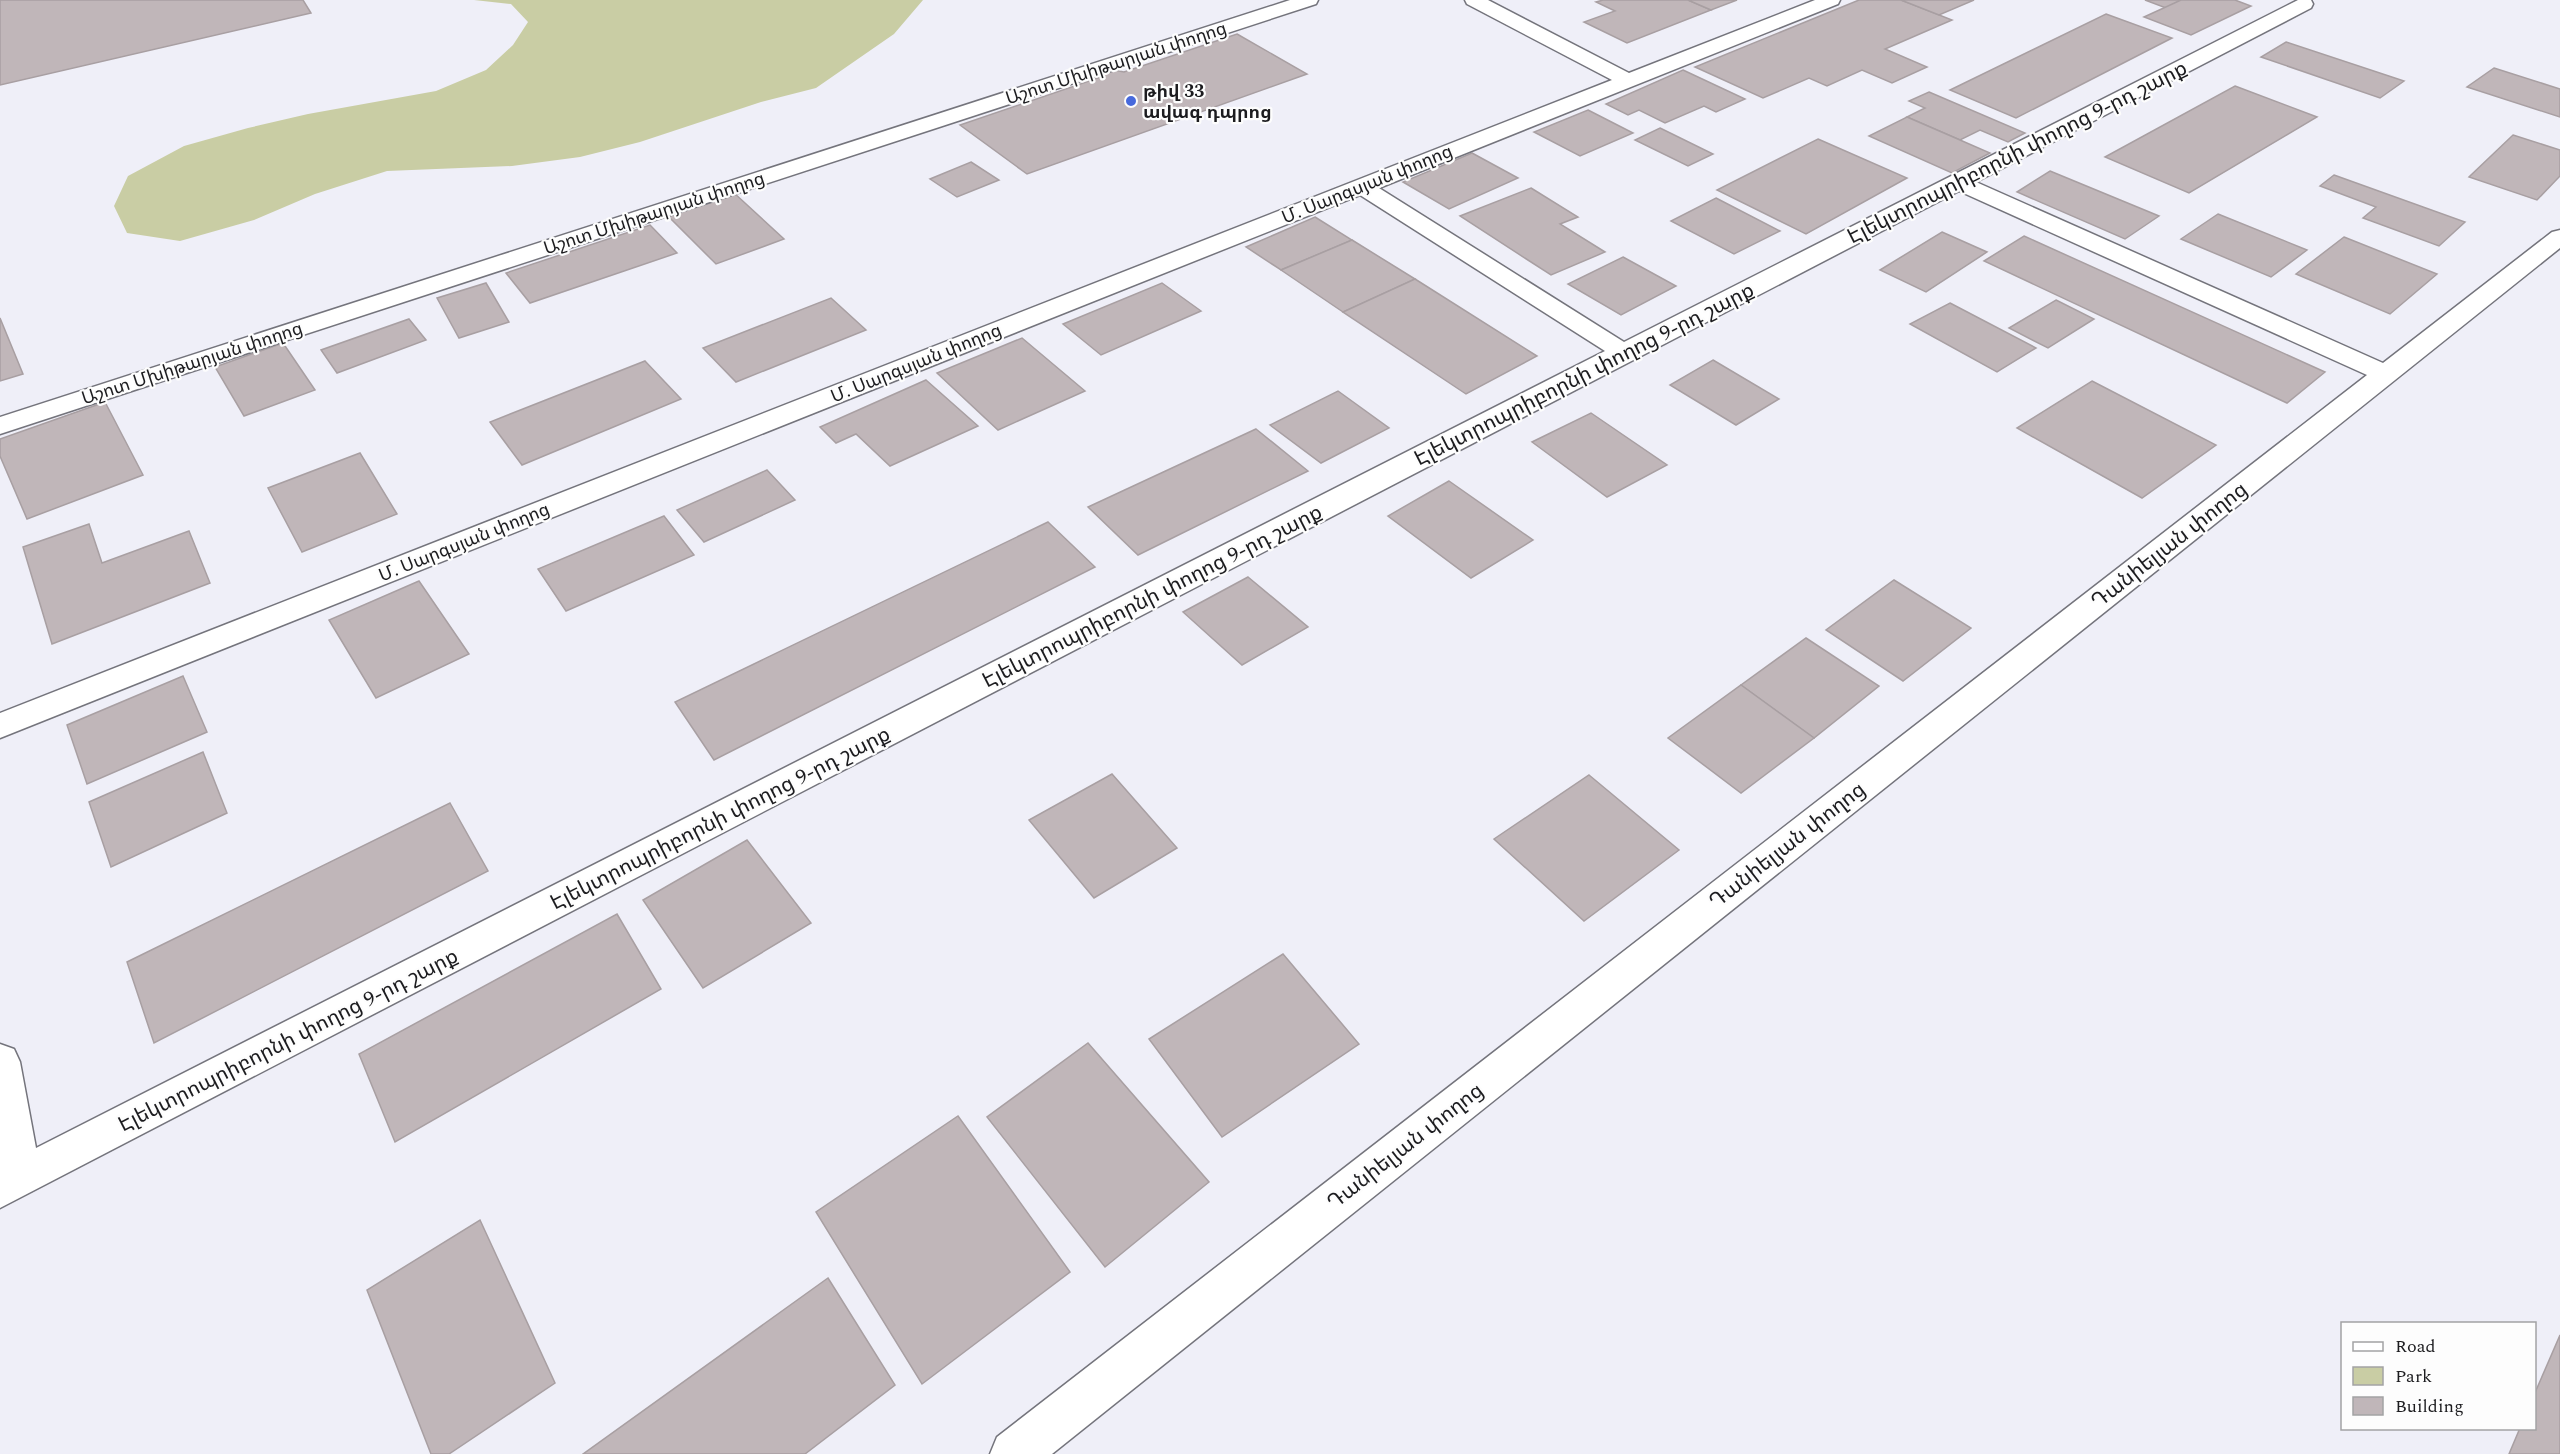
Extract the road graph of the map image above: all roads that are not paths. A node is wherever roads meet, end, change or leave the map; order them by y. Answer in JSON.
{"nodes":[{"id":1,"x":1309,"y":0,"type":"edge"},
{"id":2,"x":1474,"y":0,"type":"edge"},
{"id":3,"x":1831,"y":0,"type":"edge"},
{"id":4,"x":2299,"y":2,"type":"edge"},
{"id":5,"x":1628,"y":80,"type":"junction"},
{"id":6,"x":1957,"y":182,"type":"junction"},
{"id":7,"x":1361,"y":186,"type":"junction"},
{"id":8,"x":2560,"y":237,"type":"edge"},
{"id":9,"x":1625,"y":352,"type":"junction"},
{"id":10,"x":2386,"y":374,"type":"junction"},
{"id":11,"x":0,"y":426,"type":"edge"},
{"id":12,"x":0,"y":726,"type":"edge"},
{"id":13,"x":0,"y":1062,"type":"edge"},
{"id":14,"x":10,"y":1183,"type":"edge"},
{"id":15,"x":1014,"y":1454,"type":"edge"}],
"edges":[{"from":1,"to":11,"type":"street","name":"Աշոտ Մխիթարյան փողոց"},
{"from":2,"to":5,"type":"street"},
{"from":3,"to":5,"type":"street","name":"Մ. Սարգսյան փողոց"},
{"from":4,"to":6,"type":"street","name":"Էլեկտրոպրիբորնի փողոց 9-րդ շարք"},
{"from":5,"to":7,"type":"street","name":"Մ. Սարգսյան փողոց"},
{"from":6,"to":9,"type":"street","name":"Էլեկտրոպրիբորնի փողոց 9-րդ շարք"},
{"from":6,"to":10,"type":"street"},
{"from":7,"to":9,"type":"street"},
{"from":7,"to":12,"type":"street","name":"Մ. Սարգսյան փողոց"},
{"from":8,"to":10,"type":"street","name":"Դանիելյան փողոց"},
{"from":9,"to":14,"type":"street","name":"Էլեկտրոպրիբորնի փողոց 9-րդ շարք"},
{"from":10,"to":15,"type":"street","name":"Դանիելյան փողոց"},
{"from":13,"to":14,"type":"street"}]}
